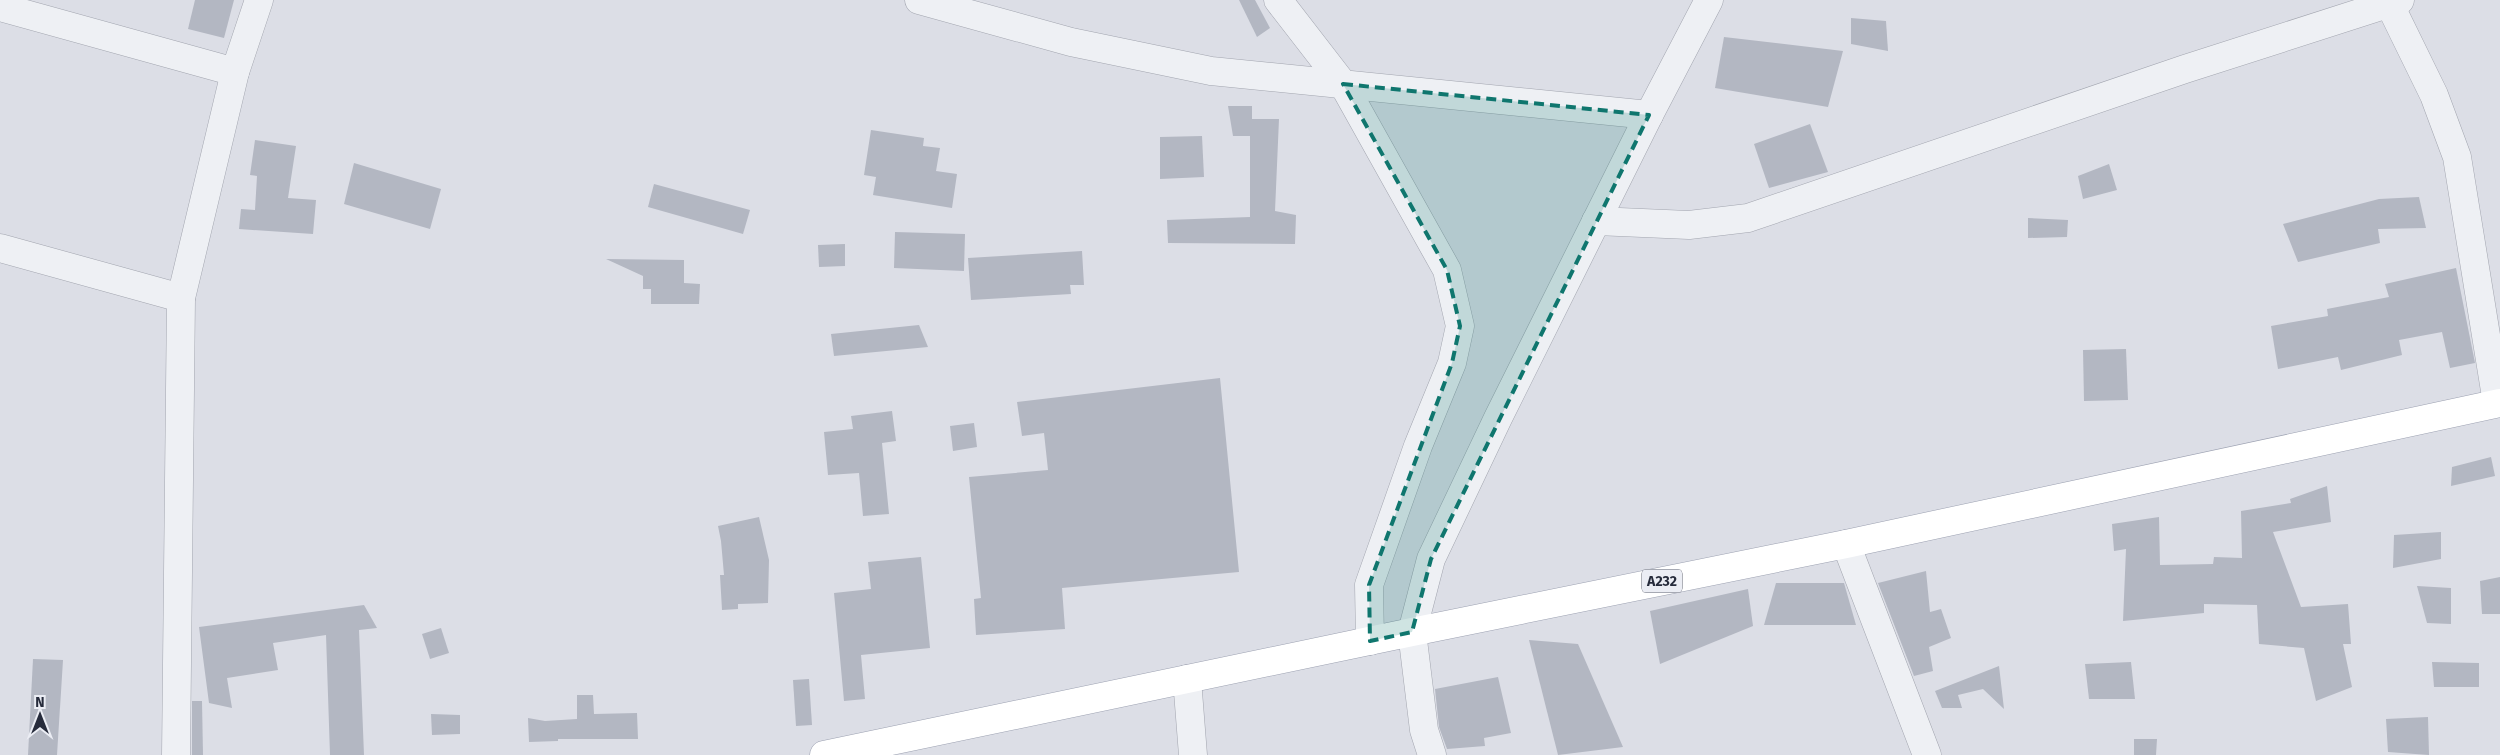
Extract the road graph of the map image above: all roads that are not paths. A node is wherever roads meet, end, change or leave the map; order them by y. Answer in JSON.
{"nodes":[{"id":1,"x":259,"y":0,"type":"edge"},
{"id":2,"x":919,"y":0,"type":"edge"},
{"id":3,"x":1278,"y":0,"type":"edge"},
{"id":4,"x":1709,"y":0,"type":"edge"},
{"id":5,"x":2395,"y":2,"type":"edge"},
{"id":6,"x":0,"y":7,"type":"edge"},
{"id":7,"x":234,"y":72,"type":"junction"},
{"id":8,"x":1343,"y":84,"type":"junction"},
{"id":9,"x":1649,"y":115,"type":"junction"},
{"id":10,"x":1596,"y":221,"type":"junction"},
{"id":11,"x":0,"y":248,"type":"edge"},
{"id":12,"x":181,"y":298,"type":"junction"},
{"id":13,"x":2498,"y":403,"type":"edge"},
{"id":14,"x":1846,"y":544,"type":"junction"},
{"id":15,"x":1412,"y":632,"type":"junction"},
{"id":16,"x":1370,"y":641,"type":"junction"},
{"id":17,"x":1188,"y":679,"type":"junction"},
{"id":18,"x":176,"y":755,"type":"edge"},
{"id":19,"x":824,"y":755,"type":"edge"},
{"id":20,"x":1193,"y":755,"type":"edge"},
{"id":21,"x":1432,"y":755,"type":"edge"},
{"id":22,"x":1927,"y":755,"type":"edge"}],
"edges":[{"from":1,"to":7,"type":"street"},
{"from":2,"to":8,"type":"street"},
{"from":3,"to":8,"type":"street"},
{"from":4,"to":9,"type":"street"},
{"from":5,"to":10,"type":"street"},
{"from":5,"to":13,"type":"street"},
{"from":6,"to":7,"type":"street"},
{"from":7,"to":12,"type":"street"},
{"from":8,"to":9,"type":"street"},
{"from":8,"to":16,"type":"street"},
{"from":9,"to":10,"type":"street"},
{"from":10,"to":15,"type":"street"},
{"from":11,"to":12,"type":"street"},
{"from":12,"to":18,"type":"street"},
{"from":13,"to":14,"type":"main road","number":"A232"},
{"from":14,"to":15,"type":"main road","number":"A232"},
{"from":14,"to":22,"type":"street"},
{"from":15,"to":16,"type":"main road","number":"A232"},
{"from":15,"to":21,"type":"street"},
{"from":16,"to":17,"type":"main road","number":"A232"},
{"from":17,"to":19,"type":"main road","number":"A232"},
{"from":17,"to":20,"type":"street"}]}
